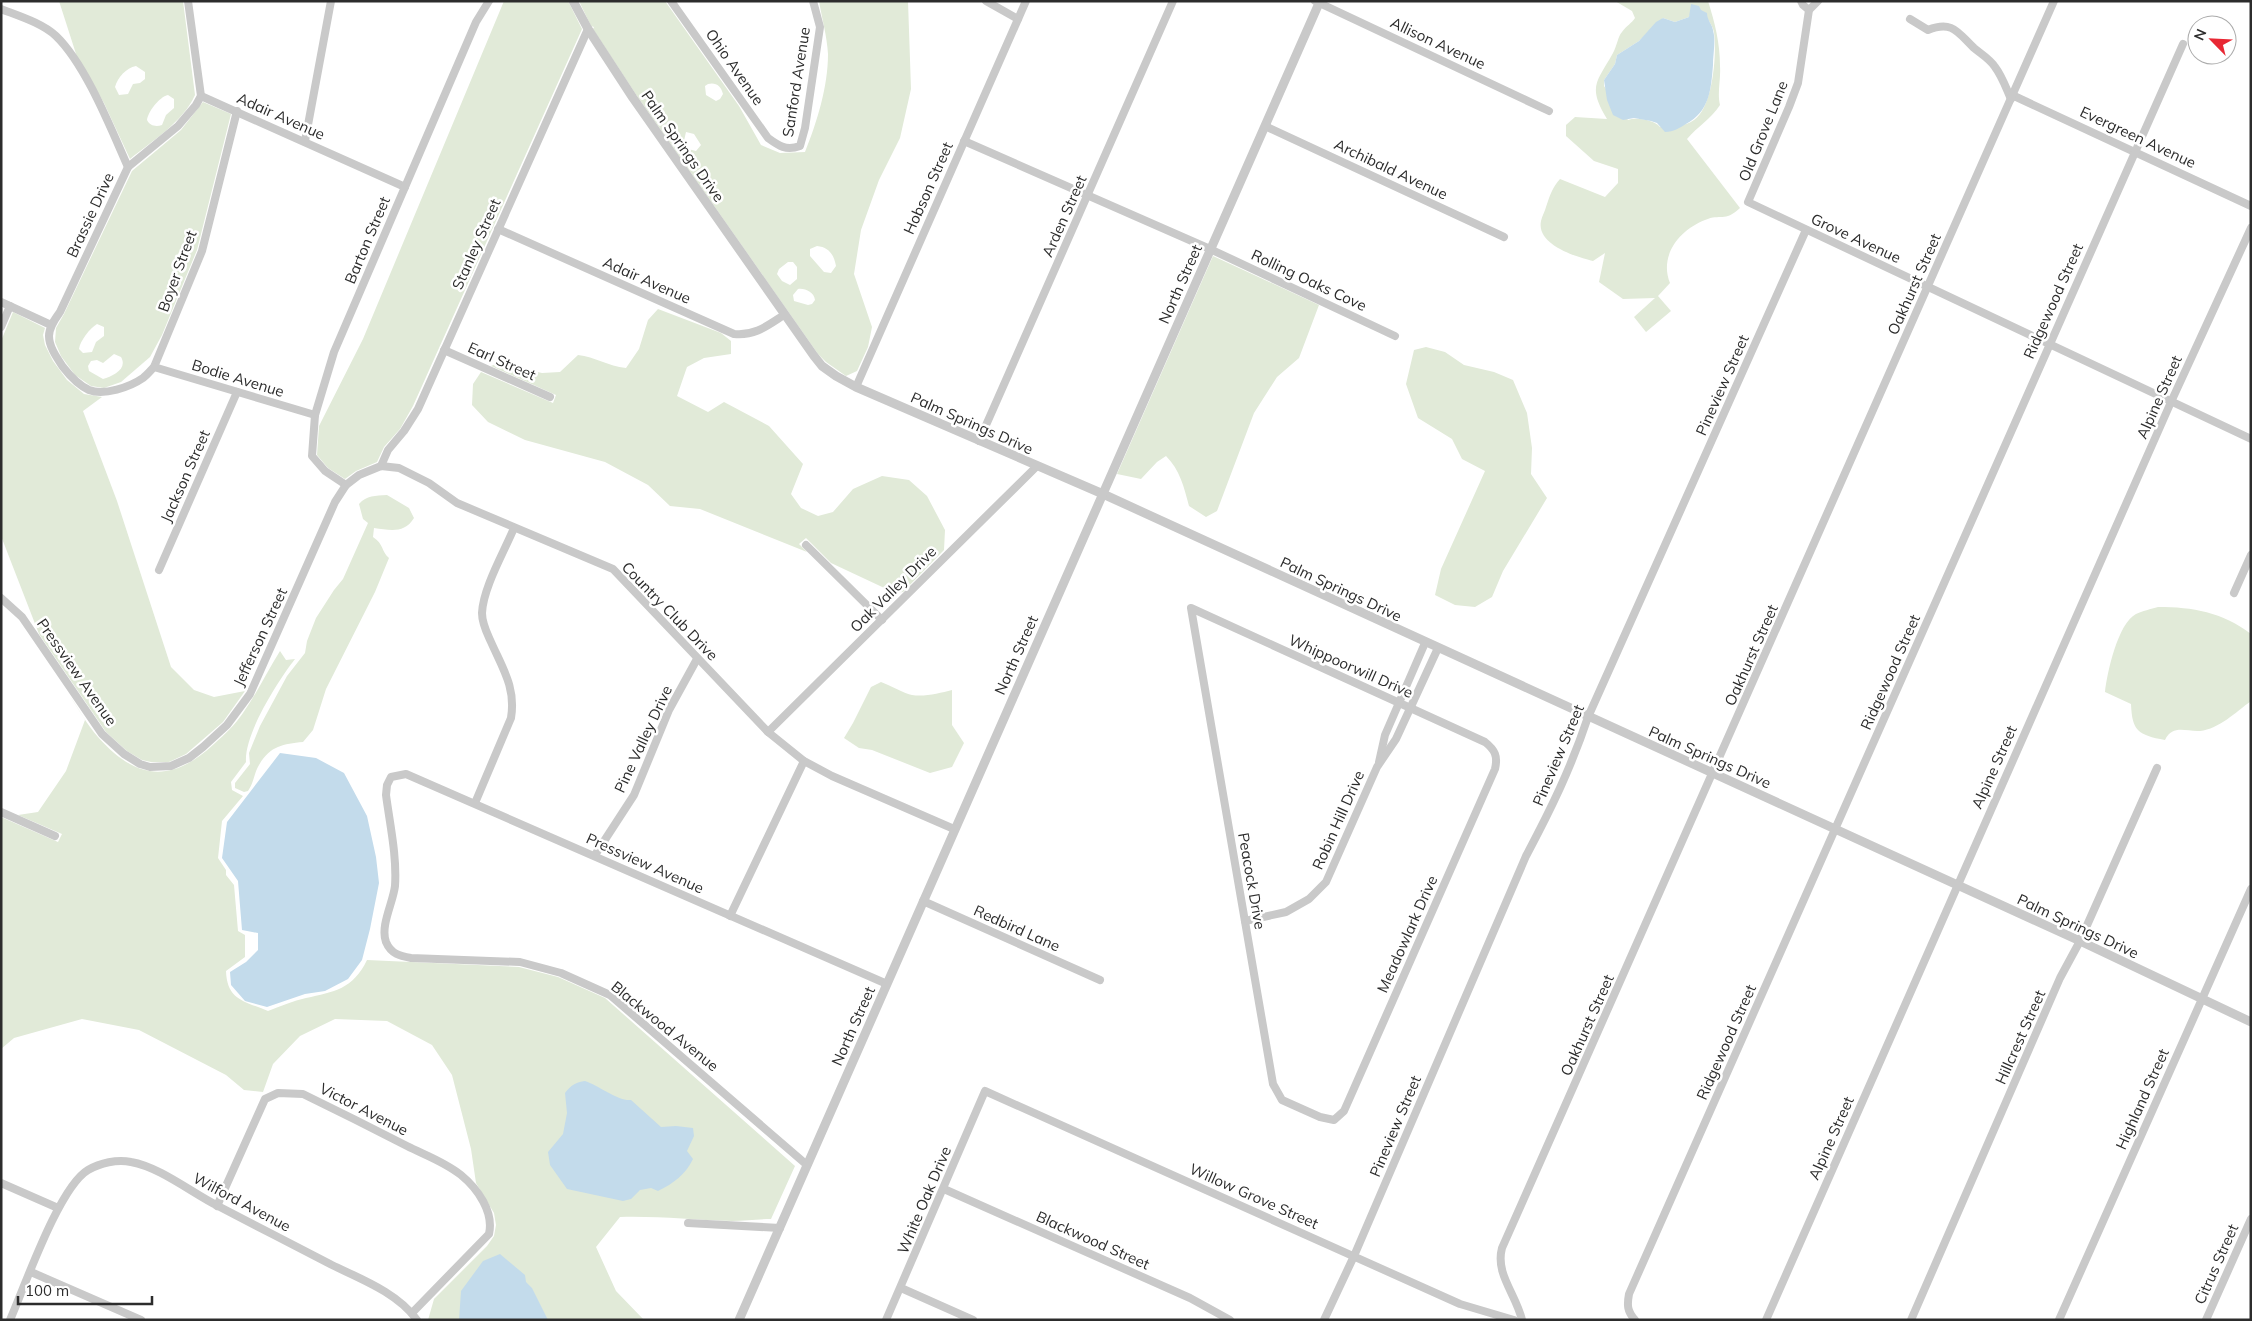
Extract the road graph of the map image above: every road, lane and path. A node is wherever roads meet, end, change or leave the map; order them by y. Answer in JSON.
{"nodes":[{"id":1,"x":188,"y":1,"type":"edge"},
{"id":2,"x":331,"y":1,"type":"edge"},
{"id":3,"x":489,"y":1,"type":"edge"},
{"id":4,"x":573,"y":1,"type":"edge"},
{"id":5,"x":671,"y":1,"type":"edge"},
{"id":6,"x":813,"y":1,"type":"edge"},
{"id":7,"x":986,"y":1,"type":"edge"},
{"id":8,"x":1026,"y":1,"type":"edge"},
{"id":9,"x":1173,"y":1,"type":"edge"},
{"id":10,"x":1801,"y":1,"type":"edge"},
{"id":11,"x":1818,"y":1,"type":"edge"},
{"id":12,"x":2054,"y":1,"type":"edge"},
{"id":13,"x":1318,"y":2,"type":"edge"},
{"id":14,"x":1,"y":8,"type":"edge"},
{"id":15,"x":1809,"y":10,"type":"junction"},
{"id":16,"x":1018,"y":19,"type":"junction"},
{"id":17,"x":1910,"y":19,"type":"dead end"},
{"id":18,"x":588,"y":29,"type":"junction"},
{"id":19,"x":2183,"y":44,"type":"dead end"},
{"id":20,"x":200,"y":96,"type":"junction"},
{"id":21,"x":2012,"y":97,"type":"junction"},
{"id":22,"x":1549,"y":110,"type":"dead end"},
{"id":23,"x":237,"y":111,"type":"junction"},
{"id":24,"x":1266,"y":126,"type":"junction"},
{"id":25,"x":306,"y":142,"type":"junction"},
{"id":26,"x":964,"y":142,"type":"junction"},
{"id":27,"x":779,"y":146,"type":"joint"},
{"id":28,"x":2136,"y":151,"type":"junction"},
{"id":29,"x":128,"y":167,"type":"junction"},
{"id":30,"x":405,"y":187,"type":"junction"},
{"id":31,"x":1088,"y":196,"type":"junction"},
{"id":32,"x":1748,"y":202,"type":"joint"},
{"id":33,"x":2251,"y":206,"type":"edge"},
{"id":34,"x":498,"y":228,"type":"junction"},
{"id":35,"x":2251,"y":228,"type":"edge"},
{"id":36,"x":1806,"y":230,"type":"junction"},
{"id":37,"x":1504,"y":237,"type":"dead end"},
{"id":38,"x":1210,"y":249,"type":"junction"},
{"id":39,"x":1928,"y":286,"type":"junction"},
{"id":40,"x":1,"y":302,"type":"edge"},
{"id":41,"x":10,"y":306,"type":"junction"},
{"id":42,"x":784,"y":315,"type":"junction"},
{"id":43,"x":51,"y":325,"type":"junction"},
{"id":44,"x":1,"y":327,"type":"edge"},
{"id":45,"x":1395,"y":336,"type":"dead end"},
{"id":46,"x":2050,"y":344,"type":"junction"},
{"id":47,"x":444,"y":350,"type":"junction"},
{"id":48,"x":154,"y":367,"type":"junction"},
{"id":49,"x":856,"y":387,"type":"junction"},
{"id":50,"x":237,"y":392,"type":"junction"},
{"id":51,"x":550,"y":397,"type":"dead end"},
{"id":52,"x":2171,"y":402,"type":"junction"},
{"id":53,"x":315,"y":414,"type":"junction"},
{"id":54,"x":2251,"y":439,"type":"edge"},
{"id":55,"x":979,"y":441,"type":"junction"},
{"id":56,"x":381,"y":466,"type":"junction"},
{"id":57,"x":1037,"y":466,"type":"junction"},
{"id":58,"x":346,"y":485,"type":"junction"},
{"id":59,"x":1103,"y":494,"type":"junction"},
{"id":60,"x":514,"y":528,"type":"junction"},
{"id":61,"x":806,"y":545,"type":"dead end"},
{"id":62,"x":2251,"y":555,"type":"edge"},
{"id":63,"x":159,"y":570,"type":"dead end"},
{"id":64,"x":2234,"y":592,"type":"dead end"},
{"id":65,"x":1,"y":598,"type":"edge"},
{"id":66,"x":1190,"y":608,"type":"joint"},
{"id":67,"x":882,"y":620,"type":"junction"},
{"id":68,"x":1425,"y":643,"type":"junction"},
{"id":69,"x":1438,"y":648,"type":"junction"},
{"id":70,"x":697,"y":659,"type":"junction"},
{"id":71,"x":1399,"y":703,"type":"junction"},
{"id":72,"x":1411,"y":709,"type":"junction"},
{"id":73,"x":1588,"y":717,"type":"junction"},
{"id":74,"x":768,"y":732,"type":"junction"},
{"id":75,"x":1496,"y":754,"type":"joint"},
{"id":76,"x":804,"y":761,"type":"junction"},
{"id":77,"x":1377,"y":767,"type":"junction"},
{"id":78,"x":161,"y":768,"type":"joint"},
{"id":79,"x":2157,"y":768,"type":"dead end"},
{"id":80,"x":1714,"y":774,"type":"junction"},
{"id":81,"x":475,"y":803,"type":"junction"},
{"id":82,"x":1,"y":812,"type":"edge"},
{"id":83,"x":1836,"y":828,"type":"junction"},
{"id":84,"x":954,"y":829,"type":"junction"},
{"id":85,"x":55,"y":836,"type":"dead end"},
{"id":86,"x":595,"y":855,"type":"junction"},
{"id":87,"x":1957,"y":885,"type":"junction"},
{"id":88,"x":2251,"y":889,"type":"edge"},
{"id":89,"x":923,"y":901,"type":"junction"},
{"id":90,"x":730,"y":916,"type":"junction"},
{"id":91,"x":1245,"y":921,"type":"junction"},
{"id":92,"x":2080,"y":941,"type":"junction"},
{"id":93,"x":391,"y":951,"type":"joint"},
{"id":94,"x":1100,"y":980,"type":"dead end"},
{"id":95,"x":887,"y":984,"type":"junction"},
{"id":96,"x":2202,"y":999,"type":"junction"},
{"id":97,"x":2251,"y":1022,"type":"edge"},
{"id":98,"x":986,"y":1091,"type":"joint"},
{"id":99,"x":1334,"y":1120,"type":"joint"},
{"id":100,"x":807,"y":1165,"type":"junction"},
{"id":101,"x":1,"y":1183,"type":"edge"},
{"id":102,"x":944,"y":1189,"type":"junction"},
{"id":103,"x":217,"y":1206,"type":"junction"},
{"id":104,"x":58,"y":1208,"type":"junction"},
{"id":105,"x":2251,"y":1219,"type":"edge"},
{"id":106,"x":688,"y":1223,"type":"dead end"},
{"id":107,"x":780,"y":1228,"type":"junction"},
{"id":108,"x":1354,"y":1256,"type":"junction"},
{"id":109,"x":31,"y":1272,"type":"junction"},
{"id":110,"x":900,"y":1288,"type":"junction"},
{"id":111,"x":412,"y":1313,"type":"junction"},
{"id":112,"x":10,"y":1320,"type":"edge"},
{"id":113,"x":141,"y":1320,"type":"edge"},
{"id":114,"x":417,"y":1320,"type":"edge"},
{"id":115,"x":739,"y":1320,"type":"edge"},
{"id":116,"x":886,"y":1320,"type":"edge"},
{"id":117,"x":972,"y":1320,"type":"edge"},
{"id":118,"x":1230,"y":1320,"type":"edge"},
{"id":119,"x":1324,"y":1320,"type":"edge"},
{"id":120,"x":1514,"y":1320,"type":"edge"},
{"id":121,"x":1522,"y":1320,"type":"edge"},
{"id":122,"x":1635,"y":1320,"type":"edge"},
{"id":123,"x":1766,"y":1320,"type":"edge"},
{"id":124,"x":1911,"y":1320,"type":"edge"},
{"id":125,"x":2059,"y":1320,"type":"edge"},
{"id":126,"x":2206,"y":1320,"type":"edge"}],
"edges":[{"from":1,"to":20,"type":"street"},
{"from":2,"to":25,"type":"street"},
{"from":3,"to":30,"type":"street","name":"Barton Street"},
{"from":4,"to":18,"type":"street","name":"Palm Springs Drive"},
{"from":5,"to":27,"type":"street","name":"Ohio Avenue"},
{"from":6,"to":27,"type":"street","name":"Sanford Avenue"},
{"from":7,"to":16,"type":"street"},
{"from":8,"to":16,"type":"street","name":"Hobson Street"},
{"from":9,"to":31,"type":"street","name":"Arden Street"},
{"from":10,"to":15,"type":"street"},
{"from":11,"to":15,"type":"street"},
{"from":12,"to":21,"type":"street","name":"Oakhurst Street"},
{"from":13,"to":22,"type":"street","name":"Allison Avenue"},
{"from":13,"to":24,"type":"street","name":"North Street"},
{"from":14,"to":29,"type":"street"},
{"from":15,"to":32,"type":"street","name":"Old Grove Lane"},
{"from":16,"to":26,"type":"street","name":"Hobson Street"},
{"from":17,"to":21,"type":"street"},
{"from":18,"to":34,"type":"street","name":"Stanley Street"},
{"from":18,"to":42,"type":"street","name":"Palm Springs Drive"},
{"from":19,"to":28,"type":"street","name":"Ridgewood Street"},
{"from":20,"to":23,"type":"street","name":"Adair Avenue"},
{"from":20,"to":29,"type":"street","name":"Brassie Drive"},
{"from":21,"to":28,"type":"street","name":"Evergreen Avenue"},
{"from":21,"to":39,"type":"street","name":"Oakhurst Street"},
{"from":23,"to":25,"type":"street","name":"Adair Avenue"},
{"from":23,"to":48,"type":"street","name":"Boyer Street"},
{"from":24,"to":37,"type":"street","name":"Archibald Avenue"},
{"from":24,"to":38,"type":"street","name":"North Street"},
{"from":25,"to":30,"type":"street","name":"Adair Avenue"},
{"from":26,"to":31,"type":"street","name":"Rolling Oaks Cove"},
{"from":26,"to":49,"type":"street","name":"Hobson Street"},
{"from":28,"to":33,"type":"street","name":"Evergreen Avenue"},
{"from":28,"to":46,"type":"street","name":"Ridgewood Street"},
{"from":29,"to":43,"type":"street","name":"Brassie Drive"},
{"from":30,"to":53,"type":"street","name":"Barton Street"},
{"from":31,"to":38,"type":"street","name":"Rolling Oaks Cove"},
{"from":31,"to":55,"type":"street","name":"Arden Street"},
{"from":32,"to":36,"type":"street","name":"Grove Avenue"},
{"from":34,"to":42,"type":"street","name":"Adair Avenue"},
{"from":34,"to":47,"type":"street","name":"Stanley Street"},
{"from":35,"to":52,"type":"street","name":"Alpine Street"},
{"from":36,"to":39,"type":"street","name":"Grove Avenue"},
{"from":36,"to":73,"type":"street","name":"Pineview Street"},
{"from":38,"to":45,"type":"street","name":"Rolling Oaks Cove"},
{"from":38,"to":59,"type":"street","name":"North Street"},
{"from":39,"to":46,"type":"street","name":"Grove Avenue"},
{"from":39,"to":80,"type":"street","name":"Oakhurst Street"},
{"from":40,"to":41,"type":"street"},
{"from":41,"to":43,"type":"street"},
{"from":41,"to":44,"type":"street"},
{"from":42,"to":49,"type":"street","name":"Palm Springs Drive"},
{"from":43,"to":48,"type":"street","name":"Boyer Street"},
{"from":46,"to":52,"type":"street","name":"Grove Avenue"},
{"from":46,"to":83,"type":"street","name":"Ridgewood Street"},
{"from":47,"to":51,"type":"street","name":"Earl Street"},
{"from":47,"to":56,"type":"street","name":"Stanley Street"},
{"from":48,"to":50,"type":"street","name":"Bodie Avenue"},
{"from":49,"to":55,"type":"street","name":"Palm Springs Drive"},
{"from":50,"to":53,"type":"street","name":"Bodie Avenue"},
{"from":50,"to":63,"type":"street","name":"Jackson Street"},
{"from":52,"to":54,"type":"street","name":"Grove Avenue"},
{"from":52,"to":87,"type":"street","name":"Alpine Street"},
{"from":53,"to":58,"type":"street","name":"Barton Street"},
{"from":55,"to":57,"type":"street","name":"Palm Springs Drive"},
{"from":56,"to":58,"type":"street"},
{"from":56,"to":60,"type":"street","name":"Country Club Drive"},
{"from":57,"to":59,"type":"street","name":"Palm Springs Drive"},
{"from":57,"to":67,"type":"street","name":"Oak Valley Drive"},
{"from":58,"to":78,"type":"street","name":"Jefferson Street"},
{"from":59,"to":68,"type":"street","name":"Palm Springs Drive"},
{"from":59,"to":84,"type":"street","name":"North Street"},
{"from":60,"to":70,"type":"street","name":"Country Club Drive"},
{"from":60,"to":81,"type":"street"},
{"from":61,"to":67,"type":"street"},
{"from":62,"to":64,"type":"street"},
{"from":65,"to":78,"type":"street","name":"Pressview Avenue"},
{"from":66,"to":71,"type":"street","name":"Whippoorwill Drive"},
{"from":66,"to":91,"type":"street","name":"Peacock Drive"},
{"from":67,"to":74,"type":"street","name":"Oak Valley Drive"},
{"from":68,"to":69,"type":"street","name":"Palm Springs Drive"},
{"from":68,"to":71,"type":"street","name":"Robin Hill Drive"},
{"from":69,"to":72,"type":"street","name":"Robin Hill Drive"},
{"from":69,"to":73,"type":"street","name":"Palm Springs Drive"},
{"from":70,"to":74,"type":"street","name":"Country Club Drive"},
{"from":70,"to":86,"type":"street","name":"Pine Valley Drive"},
{"from":71,"to":72,"type":"street","name":"Whippoorwill Drive"},
{"from":71,"to":77,"type":"street","name":"Robin Hill Drive"},
{"from":72,"to":75,"type":"street","name":"Whippoorwill Drive"},
{"from":72,"to":77,"type":"street","name":"Robin Hill Drive"},
{"from":73,"to":80,"type":"street","name":"Palm Springs Drive"},
{"from":73,"to":108,"type":"street","name":"Pineview Street"},
{"from":74,"to":76,"type":"street","name":"Country Club Drive"},
{"from":75,"to":99,"type":"street","name":"Meadowlark Drive"},
{"from":76,"to":84,"type":"street","name":"Country Club Drive"},
{"from":76,"to":90,"type":"street"},
{"from":77,"to":91,"type":"street","name":"Robin Hill Drive"},
{"from":79,"to":92,"type":"street","name":"Hillcrest Street"},
{"from":80,"to":83,"type":"street","name":"Palm Springs Drive"},
{"from":80,"to":121,"type":"street","name":"Oakhurst Street"},
{"from":81,"to":86,"type":"street","name":"Pressview Avenue"},
{"from":81,"to":93,"type":"street","name":"Pressview Avenue"},
{"from":82,"to":85,"type":"street"},
{"from":83,"to":87,"type":"street","name":"Palm Springs Drive"},
{"from":83,"to":122,"type":"street","name":"Ridgewood Street"},
{"from":84,"to":89,"type":"street","name":"North Street"},
{"from":86,"to":90,"type":"street","name":"Pressview Avenue"},
{"from":87,"to":92,"type":"street","name":"Palm Springs Drive"},
{"from":87,"to":123,"type":"street","name":"Alpine Street"},
{"from":88,"to":96,"type":"street","name":"Highland Street"},
{"from":89,"to":94,"type":"street","name":"Redbird Lane"},
{"from":89,"to":95,"type":"street","name":"North Street"},
{"from":90,"to":95,"type":"street","name":"Pressview Avenue"},
{"from":91,"to":99,"type":"street","name":"Peacock Drive"},
{"from":92,"to":96,"type":"street","name":"Palm Springs Drive"},
{"from":92,"to":124,"type":"street","name":"Hillcrest Street"},
{"from":93,"to":100,"type":"street","name":"Blackwood Avenue"},
{"from":95,"to":100,"type":"street","name":"North Street"},
{"from":96,"to":97,"type":"street","name":"Palm Springs Drive"},
{"from":96,"to":125,"type":"street","name":"Highland Street"},
{"from":98,"to":102,"type":"street","name":"White Oak Drive"},
{"from":98,"to":108,"type":"street","name":"Willow Grove Street"},
{"from":100,"to":107,"type":"street","name":"North Street"},
{"from":101,"to":104,"type":"street"},
{"from":102,"to":110,"type":"street","name":"White Oak Drive"},
{"from":102,"to":118,"type":"street","name":"Blackwood Street"},
{"from":103,"to":104,"type":"street","name":"Wilford Avenue"},
{"from":103,"to":111,"type":"street","name":"Wilford Avenue"},
{"from":103,"to":111,"type":"street","name":"Victor Avenue"},
{"from":104,"to":109,"type":"street"},
{"from":105,"to":126,"type":"street","name":"Citrus Street"},
{"from":106,"to":107,"type":"street"},
{"from":107,"to":115,"type":"street","name":"North Street"},
{"from":108,"to":119,"type":"street","name":"Pineview Street"},
{"from":108,"to":120,"type":"street","name":"Willow Grove Street"},
{"from":109,"to":112,"type":"street"},
{"from":109,"to":113,"type":"street"},
{"from":110,"to":116,"type":"street","name":"White Oak Drive"},
{"from":110,"to":117,"type":"street"},
{"from":111,"to":114,"type":"street","name":"Wilford Avenue"}]}
